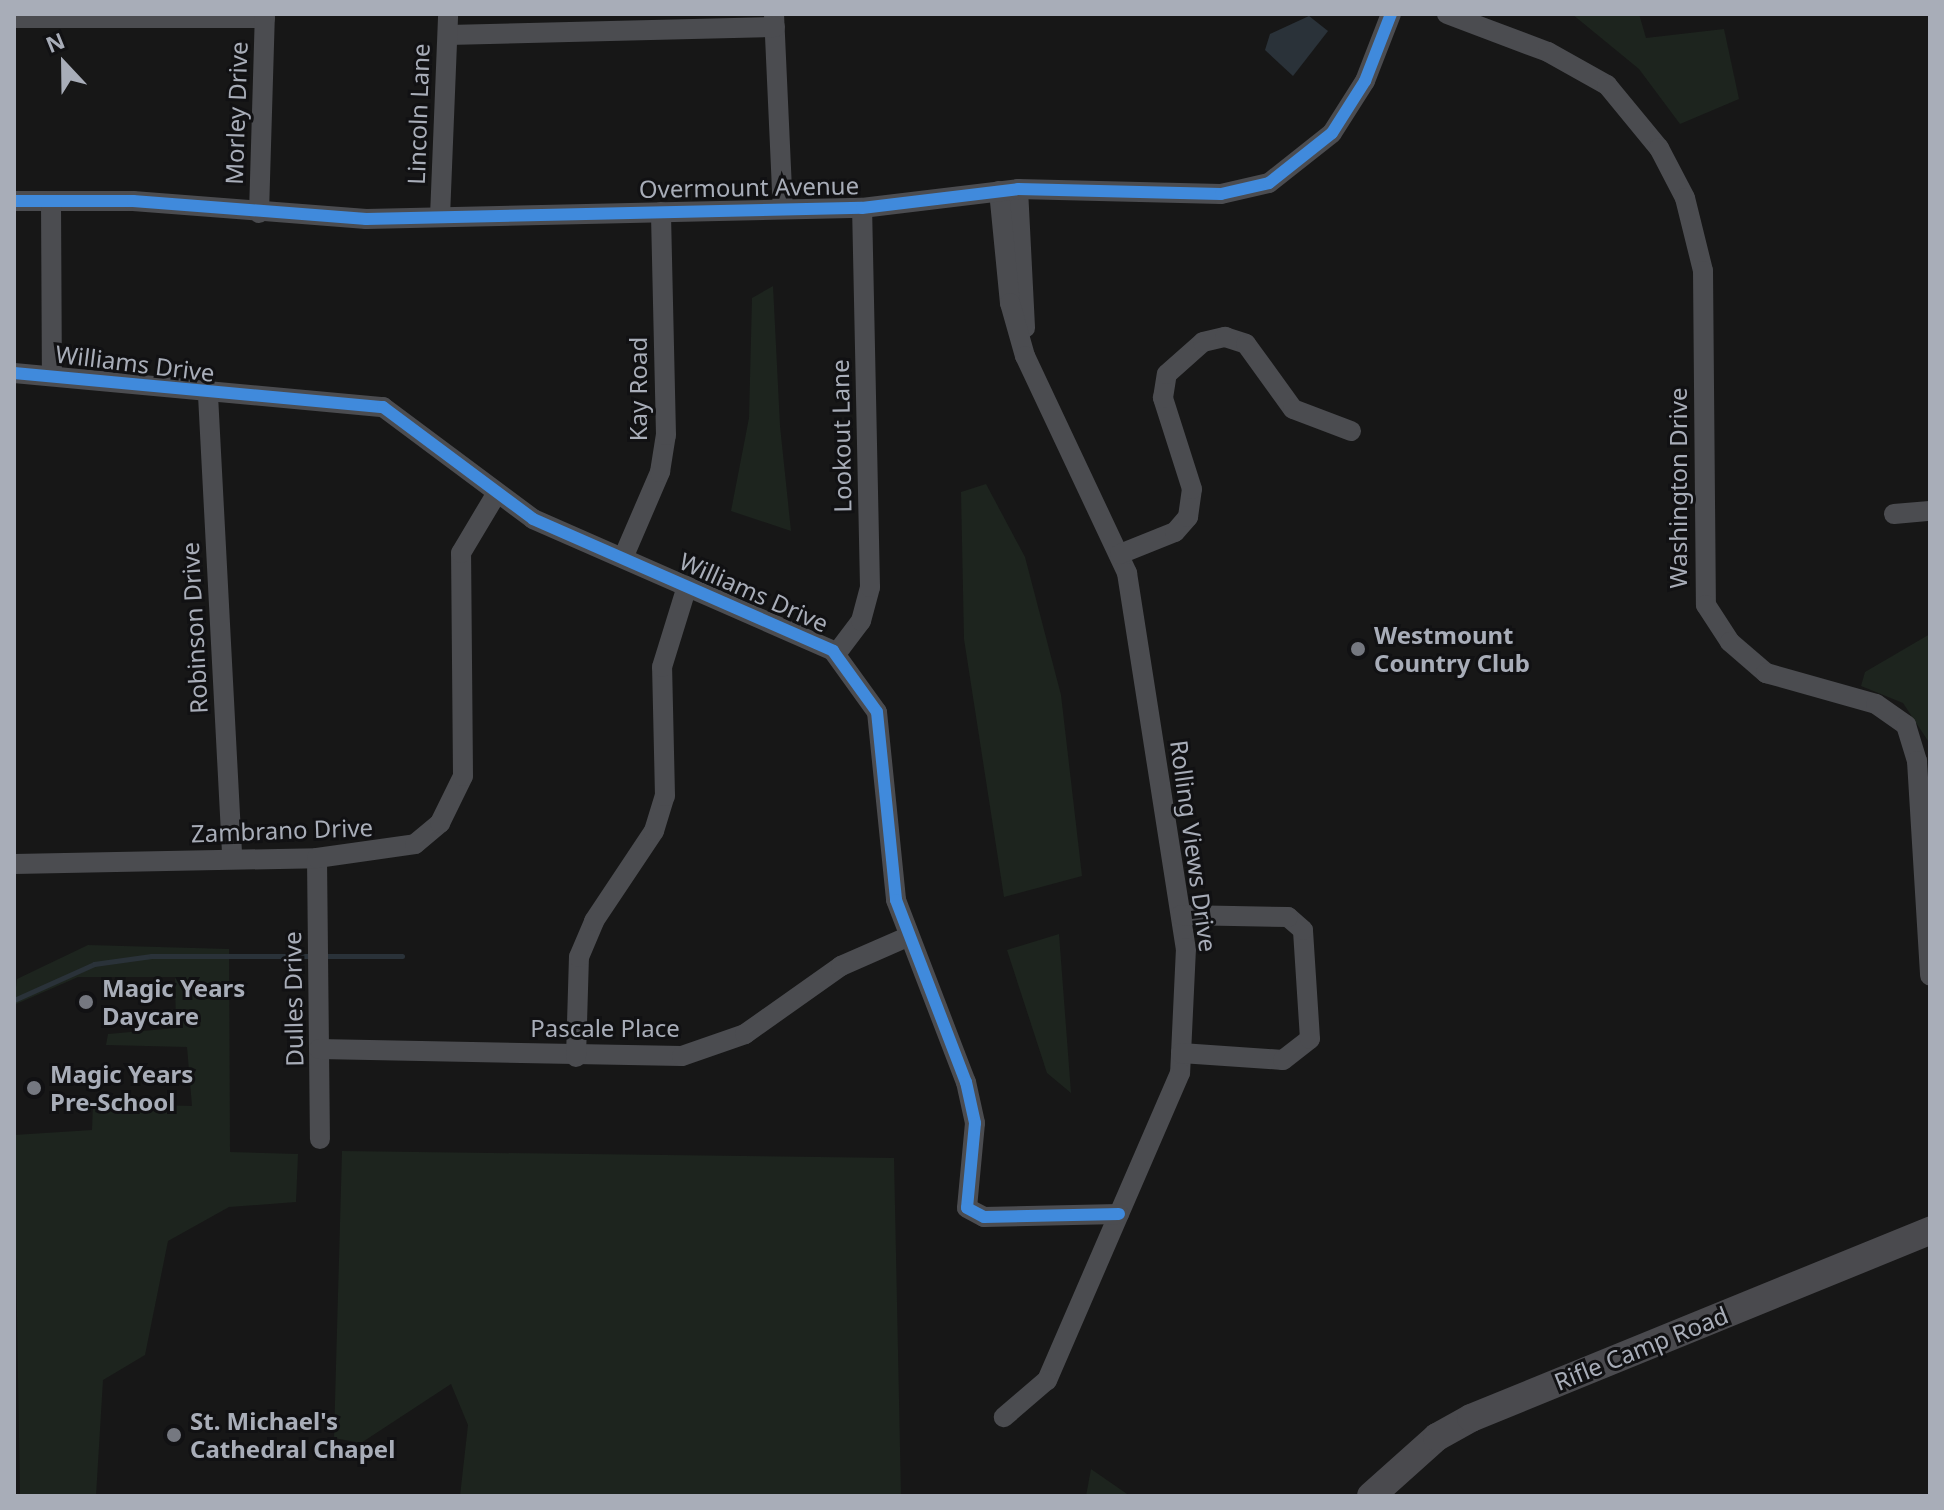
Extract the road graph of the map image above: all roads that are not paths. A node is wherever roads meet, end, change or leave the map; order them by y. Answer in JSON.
{"nodes":[{"id":1,"x":448,"y":14,"type":"edge"},
{"id":2,"x":1391,"y":14,"type":"edge"},
{"id":3,"x":1447,"y":14,"type":"edge"},
{"id":4,"x":265,"y":16,"type":"edge"},
{"id":5,"x":14,"y":18,"type":"edge"},
{"id":6,"x":774,"y":21,"type":"edge"},
{"id":7,"x":448,"y":35,"type":"junction"},
{"id":8,"x":1009,"y":190,"type":"junction"},
{"id":9,"x":14,"y":201,"type":"edge"},
{"id":10,"x":51,"y":201,"type":"junction"},
{"id":11,"x":862,"y":208,"type":"junction"},
{"id":12,"x":783,"y":209,"type":"junction"},
{"id":13,"x":661,"y":212,"type":"junction"},
{"id":14,"x":259,"y":213,"type":"junction"},
{"id":15,"x":440,"y":217,"type":"junction"},
{"id":16,"x":14,"y":373,"type":"edge"},
{"id":17,"x":52,"y":375,"type":"junction"},
{"id":18,"x":208,"y":395,"type":"junction"},
{"id":19,"x":1351,"y":431,"type":"dead end"},
{"id":20,"x":495,"y":496,"type":"junction"},
{"id":21,"x":1930,"y":511,"type":"edge"},
{"id":22,"x":1894,"y":514,"type":"dead end"},
{"id":23,"x":1120,"y":554,"type":"junction"},
{"id":24,"x":623,"y":558,"type":"junction"},
{"id":25,"x":687,"y":586,"type":"junction"},
{"id":26,"x":836,"y":654,"type":"junction"},
{"id":27,"x":232,"y":858,"type":"junction"},
{"id":28,"x":317,"y":858,"type":"junction"},
{"id":29,"x":14,"y":864,"type":"edge"},
{"id":30,"x":1181,"y":915,"type":"junction"},
{"id":31,"x":1929,"y":921,"type":"edge"},
{"id":32,"x":907,"y":937,"type":"junction"},
{"id":33,"x":1930,"y":976,"type":"edge"},
{"id":34,"x":319,"y":1049,"type":"junction"},
{"id":35,"x":1181,"y":1053,"type":"junction"},
{"id":36,"x":576,"y":1057,"type":"junction"},
{"id":37,"x":320,"y":1139,"type":"dead end"},
{"id":38,"x":1119,"y":1214,"type":"junction"},
{"id":39,"x":1930,"y":1231,"type":"edge"},
{"id":40,"x":1004,"y":1417,"type":"dead end"},
{"id":41,"x":1371,"y":1496,"type":"edge"}],
"edges":[{"from":1,"to":7,"type":"street","name":"Lincoln Lane"},
{"from":2,"to":8,"type":"street","name":"Overmount Avenue"},
{"from":3,"to":31,"type":"street","name":"Washington Drive"},
{"from":4,"to":5,"type":"street"},
{"from":4,"to":14,"type":"street","name":"Morley Drive"},
{"from":6,"to":7,"type":"street"},
{"from":6,"to":12,"type":"street"},
{"from":7,"to":15,"type":"street","name":"Lincoln Lane"},
{"from":8,"to":11,"type":"street","name":"Overmount Avenue"},
{"from":8,"to":23,"type":"street","name":"Rolling Views Drive"},
{"from":9,"to":10,"type":"street","name":"Overmount Avenue"},
{"from":10,"to":14,"type":"street","name":"Overmount Avenue"},
{"from":10,"to":17,"type":"street"},
{"from":11,"to":12,"type":"street","name":"Overmount Avenue"},
{"from":11,"to":26,"type":"street","name":"Lookout Lane"},
{"from":12,"to":13,"type":"street","name":"Overmount Avenue"},
{"from":13,"to":15,"type":"street","name":"Overmount Avenue"},
{"from":13,"to":24,"type":"street","name":"Kay Road"},
{"from":14,"to":15,"type":"street","name":"Overmount Avenue"},
{"from":16,"to":17,"type":"street","name":"Williams Drive"},
{"from":17,"to":18,"type":"street","name":"Williams Drive"},
{"from":18,"to":20,"type":"street","name":"Williams Drive"},
{"from":18,"to":27,"type":"street","name":"Robinson Drive"},
{"from":19,"to":23,"type":"street"},
{"from":20,"to":24,"type":"street","name":"Williams Drive"},
{"from":20,"to":28,"type":"street","name":"Zambrano Drive"},
{"from":21,"to":22,"type":"street"},
{"from":23,"to":30,"type":"street","name":"Rolling Views Drive"},
{"from":24,"to":25,"type":"street","name":"Williams Drive"},
{"from":25,"to":26,"type":"street","name":"Williams Drive"},
{"from":25,"to":36,"type":"street"},
{"from":26,"to":32,"type":"street","name":"Williams Drive"},
{"from":27,"to":28,"type":"street","name":"Zambrano Drive"},
{"from":27,"to":29,"type":"street","name":"Zambrano Drive"},
{"from":28,"to":34,"type":"street","name":"Dulles Drive"},
{"from":30,"to":35,"type":"street","name":"Rolling Views Drive"},
{"from":30,"to":35,"type":"street"},
{"from":31,"to":33,"type":"street","name":"Washington Drive"},
{"from":32,"to":36,"type":"street","name":"Pascale Place"},
{"from":32,"to":38,"type":"street","name":"Williams Drive"},
{"from":34,"to":36,"type":"street","name":"Pascale Place"},
{"from":34,"to":37,"type":"street","name":"Dulles Drive"},
{"from":35,"to":38,"type":"street","name":"Rolling Views Drive"},
{"from":38,"to":40,"type":"street","name":"Rolling Views Drive"},
{"from":39,"to":41,"type":"street","name":"Rifle Camp Road"}]}
